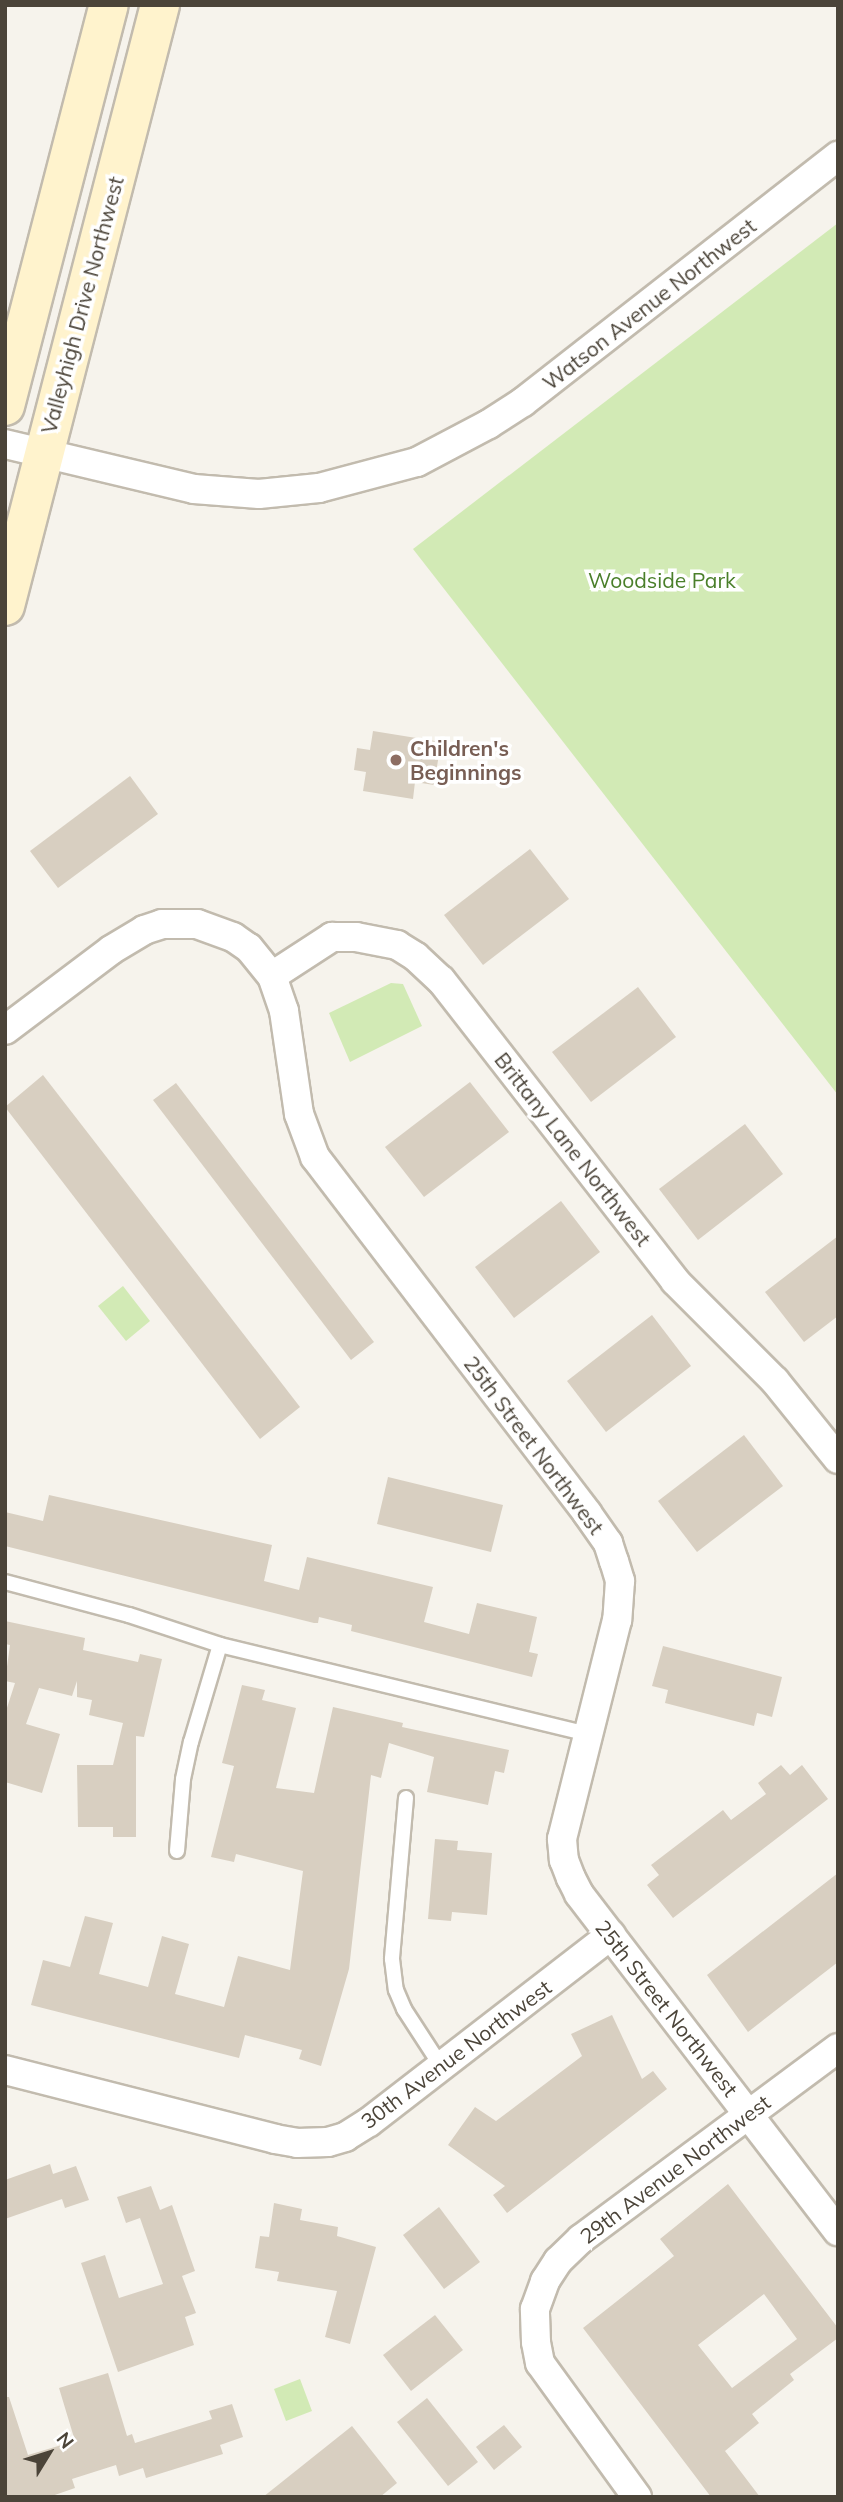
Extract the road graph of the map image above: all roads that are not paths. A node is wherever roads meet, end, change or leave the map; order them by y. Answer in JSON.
{"nodes":[{"id":1,"x":109,"y":5,"type":"edge"},
{"id":2,"x":160,"y":5,"type":"edge"},
{"id":3,"x":838,"y":156,"type":"edge"},
{"id":4,"x":5,"y":406,"type":"edge"},
{"id":5,"x":5,"y":444,"type":"edge"},
{"id":6,"x":44,"y":453,"type":"junction"},
{"id":7,"x":5,"y":606,"type":"edge"},
{"id":8,"x":272,"y":976,"type":"junction"},
{"id":9,"x":5,"y":1030,"type":"edge"},
{"id":10,"x":838,"y":1459,"type":"edge"},
{"id":11,"x":5,"y":1582,"type":"edge"},
{"id":12,"x":220,"y":1645,"type":"junction"},
{"id":13,"x":587,"y":1734,"type":"junction"},
{"id":14,"x":406,"y":1798,"type":"dead end"},
{"id":15,"x":177,"y":1851,"type":"dead end"},
{"id":16,"x":611,"y":1935,"type":"junction"},
{"id":17,"x":838,"y":2048,"type":"edge"},
{"id":18,"x":441,"y":2066,"type":"junction"},
{"id":19,"x":5,"y":2070,"type":"edge"},
{"id":20,"x":750,"y":2114,"type":"junction"},
{"id":21,"x":838,"y":2231,"type":"edge"},
{"id":22,"x":637,"y":2497,"type":"edge"}],
"edges":[{"from":1,"to":4,"type":"main road"},
{"from":2,"to":6,"type":"main road","name":"Valleyhigh Drive Northwest"},
{"from":3,"to":6,"type":"street","name":"Watson Avenue Northwest"},
{"from":5,"to":6,"type":"street","name":"Watson Avenue Northwest"},
{"from":6,"to":7,"type":"main road","name":"Valleyhigh Drive Northwest"},
{"from":8,"to":9,"type":"street","name":"25th Street Northwest"},
{"from":8,"to":10,"type":"street","name":"Brittany Lane Northwest"},
{"from":8,"to":13,"type":"street","name":"25th Street Northwest"},
{"from":11,"to":12,"type":"lane"},
{"from":12,"to":13,"type":"lane"},
{"from":12,"to":15,"type":"lane"},
{"from":13,"to":16,"type":"street","name":"25th Street Northwest"},
{"from":14,"to":18,"type":"lane"},
{"from":16,"to":18,"type":"street","name":"30th Avenue Northwest"},
{"from":16,"to":20,"type":"street","name":"25th Street Northwest"},
{"from":17,"to":20,"type":"street","name":"29th Avenue Northwest"},
{"from":18,"to":19,"type":"street","name":"30th Avenue Northwest"},
{"from":20,"to":21,"type":"street","name":"25th Street Northwest"},
{"from":20,"to":22,"type":"street","name":"29th Avenue Northwest"}]}
